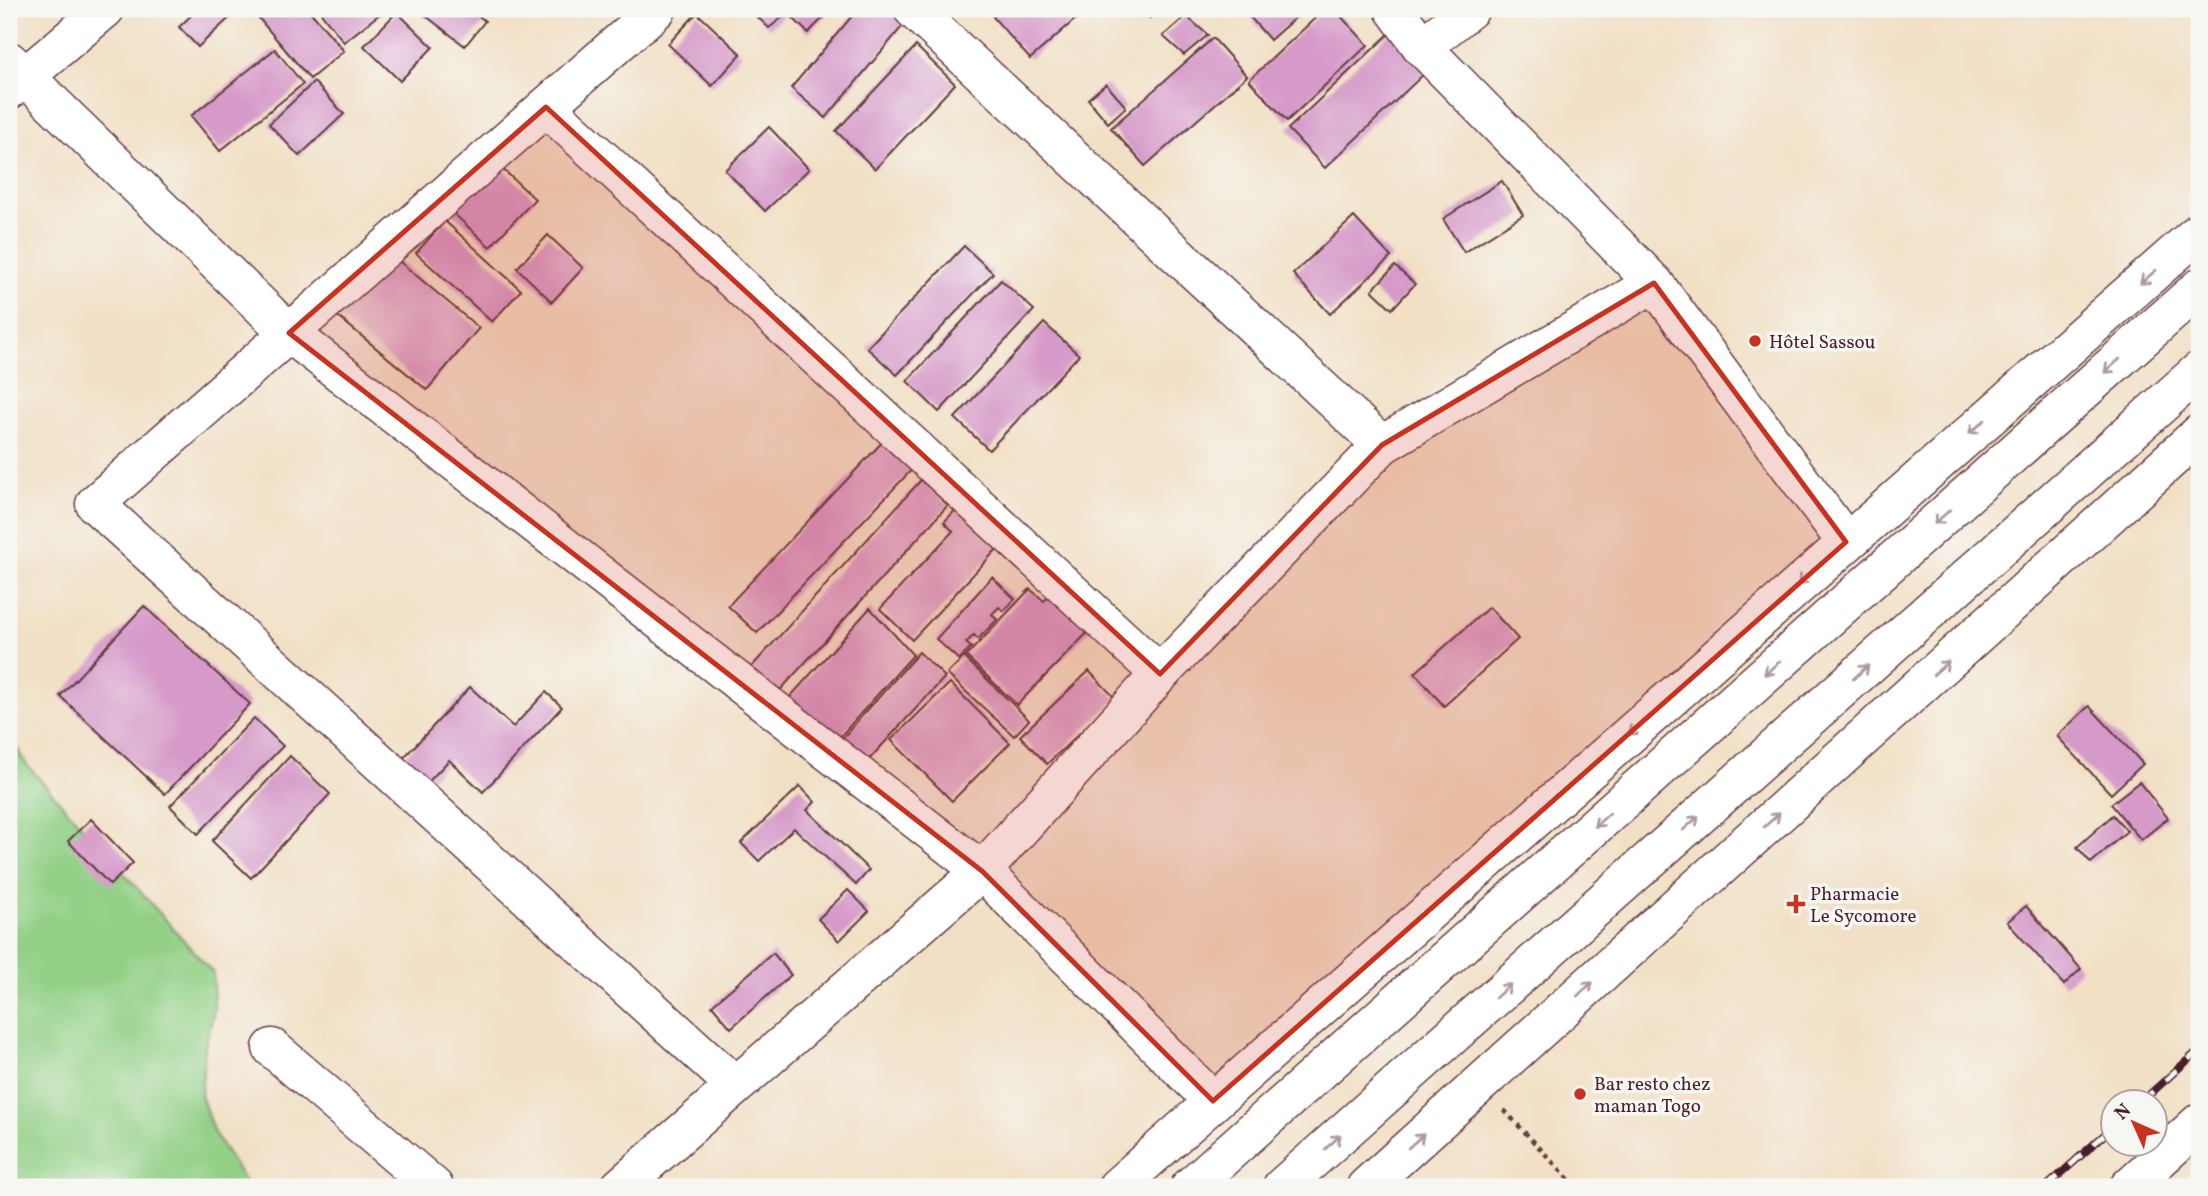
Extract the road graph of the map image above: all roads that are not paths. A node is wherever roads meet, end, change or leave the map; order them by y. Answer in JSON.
{"nodes":[{"id":1,"x":105,"y":9,"type":"edge"},
{"id":2,"x":657,"y":9,"type":"edge"},
{"id":3,"x":913,"y":9,"type":"edge"},
{"id":4,"x":1394,"y":9,"type":"edge"},
{"id":5,"x":1469,"y":9,"type":"edge"},
{"id":6,"x":1422,"y":47,"type":"junction"},
{"id":7,"x":14,"y":75,"type":"edge"},
{"id":8,"x":546,"y":107,"type":"junction"},
{"id":9,"x":2199,"y":232,"type":"edge"},
{"id":10,"x":1654,"y":283,"type":"junction"},
{"id":11,"x":2199,"y":288,"type":"edge"},
{"id":12,"x":289,"y":333,"type":"junction"},
{"id":13,"x":2199,"y":370,"type":"edge"},
{"id":14,"x":2199,"y":434,"type":"edge"},
{"id":15,"x":1382,"y":445,"type":"junction"},
{"id":16,"x":1846,"y":542,"type":"junction"},
{"id":17,"x":1160,"y":674,"type":"junction"},
{"id":18,"x":982,"y":871,"type":"junction"},
{"id":19,"x":271,"y":1048,"type":"dead end"},
{"id":20,"x":735,"y":1084,"type":"junction"},
{"id":21,"x":1213,"y":1101,"type":"junction"},
{"id":22,"x":2199,"y":1123,"type":"edge"},
{"id":23,"x":434,"y":1187,"type":"edge"},
{"id":24,"x":621,"y":1187,"type":"edge"},
{"id":25,"x":1116,"y":1187,"type":"edge"},
{"id":26,"x":1190,"y":1187,"type":"edge"},
{"id":27,"x":1282,"y":1187,"type":"edge"},
{"id":28,"x":1366,"y":1187,"type":"edge"},
{"id":29,"x":2129,"y":1187,"type":"edge"}],
"edges":[{"from":1,"to":7,"type":"main road"},
{"from":2,"to":8,"type":"main road"},
{"from":3,"to":15,"type":"main road"},
{"from":4,"to":6,"type":"main road"},
{"from":5,"to":6,"type":"main road"},
{"from":6,"to":10,"type":"main road"},
{"from":7,"to":12,"type":"main road"},
{"from":8,"to":12,"type":"main road"},
{"from":8,"to":17,"type":"main road"},
{"from":9,"to":16,"type":"main road","one_way":true},
{"from":10,"to":15,"type":"main road"},
{"from":10,"to":16,"type":"main road"},
{"from":11,"to":26,"type":"main road","one_way":true},
{"from":12,"to":18,"type":"main road"},
{"from":12,"to":20,"type":"main road"},
{"from":27,"to":13,"type":"main road","one_way":true},
{"from":28,"to":14,"type":"main road","one_way":true},
{"from":15,"to":17,"type":"main road"},
{"from":16,"to":21,"type":"main road","one_way":true},
{"from":17,"to":18,"type":"main road"},
{"from":18,"to":20,"type":"main road"},
{"from":18,"to":21,"type":"main road"},
{"from":19,"to":23,"type":"main road"},
{"from":20,"to":24,"type":"main road"},
{"from":21,"to":25,"type":"main road"},
{"from":22,"to":29,"type":"main road"}]}
